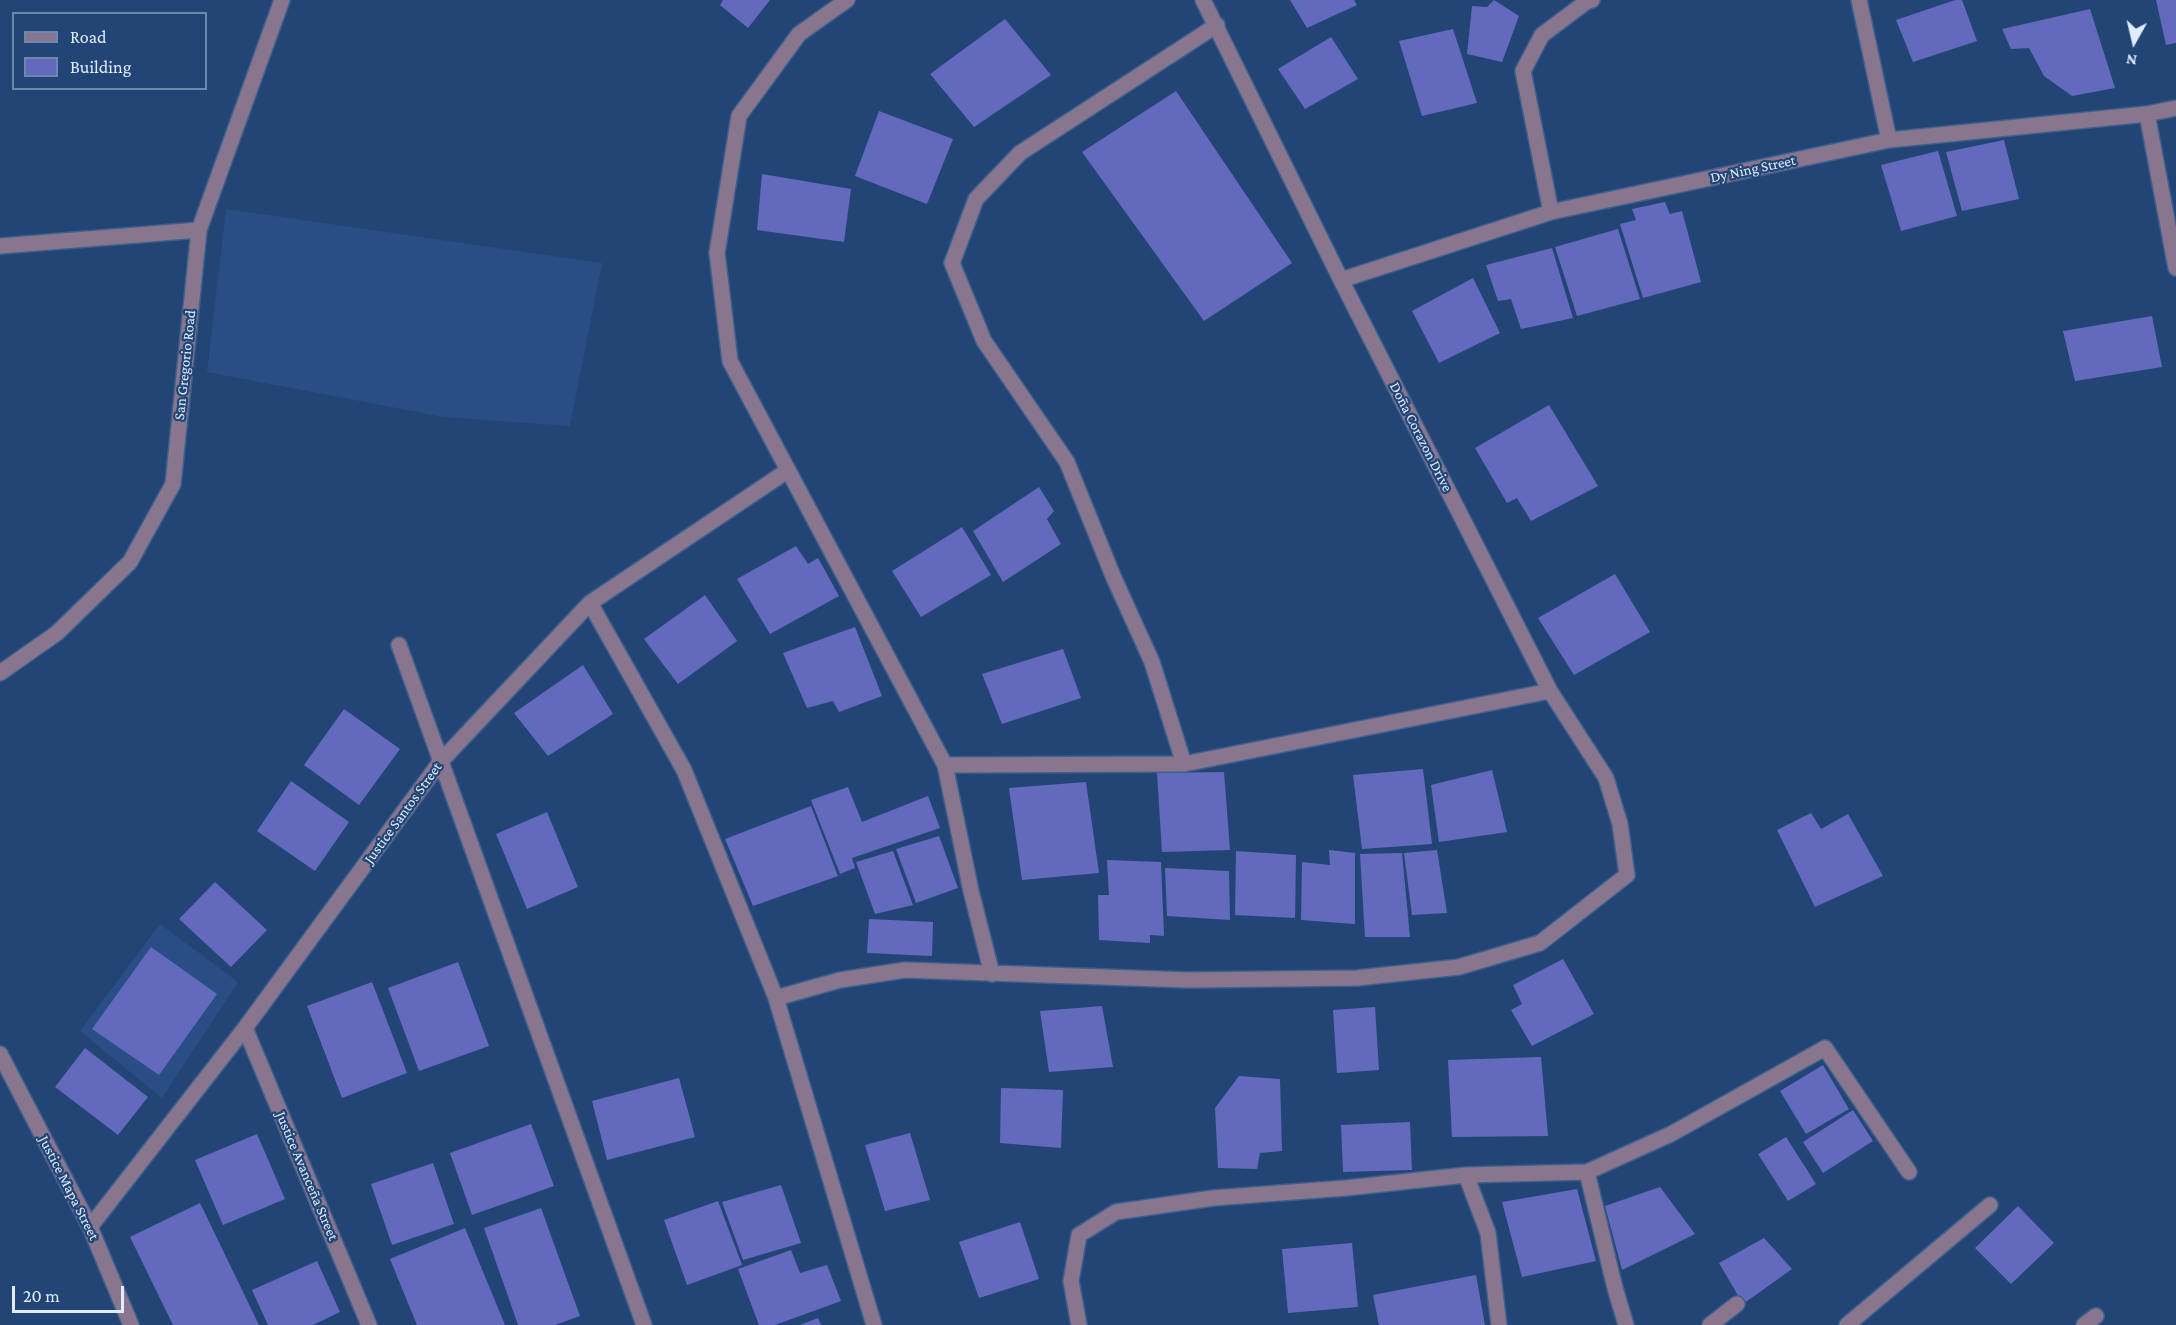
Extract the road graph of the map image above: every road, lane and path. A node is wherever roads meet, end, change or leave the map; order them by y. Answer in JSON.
{"nodes":[{"id":1,"x":282,"y":0,"type":"edge"},
{"id":2,"x":847,"y":0,"type":"edge"},
{"id":3,"x":1203,"y":0,"type":"edge"},
{"id":4,"x":1592,"y":0,"type":"edge"},
{"id":5,"x":1859,"y":0,"type":"edge"},
{"id":6,"x":1217,"y":25,"type":"junction"},
{"id":7,"x":2176,"y":108,"type":"edge"},
{"id":8,"x":2147,"y":114,"type":"junction"},
{"id":9,"x":1889,"y":140,"type":"junction"},
{"id":10,"x":1551,"y":212,"type":"junction"},
{"id":11,"x":199,"y":230,"type":"junction"},
{"id":12,"x":0,"y":246,"type":"edge"},
{"id":13,"x":2176,"y":268,"type":"edge"},
{"id":14,"x":1341,"y":280,"type":"junction"},
{"id":15,"x":787,"y":471,"type":"junction"},
{"id":16,"x":590,"y":603,"type":"junction"},
{"id":17,"x":399,"y":645,"type":"dead end"},
{"id":18,"x":0,"y":673,"type":"edge"},
{"id":19,"x":1550,"y":691,"type":"junction"},
{"id":20,"x":441,"y":761,"type":"junction"},
{"id":21,"x":1184,"y":764,"type":"junction"},
{"id":22,"x":945,"y":765,"type":"junction"},
{"id":23,"x":992,"y":974,"type":"junction"},
{"id":24,"x":776,"y":998,"type":"junction"},
{"id":25,"x":244,"y":1028,"type":"junction"},
{"id":26,"x":0,"y":1054,"type":"edge"},
{"id":27,"x":1587,"y":1172,"type":"junction"},
{"id":28,"x":1909,"y":1172,"type":"dead end"},
{"id":29,"x":1466,"y":1175,"type":"junction"},
{"id":30,"x":1990,"y":1205,"type":"dead end"},
{"id":31,"x":90,"y":1227,"type":"junction"},
{"id":32,"x":1737,"y":1304,"type":"dead end"},
{"id":33,"x":131,"y":1325,"type":"edge"},
{"id":34,"x":369,"y":1325,"type":"edge"},
{"id":35,"x":644,"y":1325,"type":"edge"},
{"id":36,"x":874,"y":1325,"type":"edge"},
{"id":37,"x":1079,"y":1325,"type":"edge"},
{"id":38,"x":1499,"y":1325,"type":"edge"},
{"id":39,"x":1626,"y":1325,"type":"edge"},
{"id":40,"x":1710,"y":1325,"type":"edge"},
{"id":41,"x":1847,"y":1325,"type":"edge"}],
"edges":[{"from":1,"to":11,"type":"street","name":"San Gregorio Road"},
{"from":2,"to":15,"type":"street"},
{"from":3,"to":6,"type":"street","name":"Doña Corazon Drive"},
{"from":4,"to":10,"type":"street"},
{"from":5,"to":9,"type":"street"},
{"from":6,"to":14,"type":"street","name":"Doña Corazon Drive"},
{"from":6,"to":21,"type":"street"},
{"from":7,"to":8,"type":"street","name":"Dy Ning Street"},
{"from":8,"to":9,"type":"street","name":"Dy Ning Street"},
{"from":8,"to":13,"type":"street"},
{"from":9,"to":10,"type":"street","name":"Dy Ning Street"},
{"from":10,"to":14,"type":"street","name":"Dy Ning Street"},
{"from":11,"to":12,"type":"street"},
{"from":11,"to":18,"type":"street","name":"San Gregorio Road"},
{"from":14,"to":19,"type":"street","name":"Doña Corazon Drive"},
{"from":15,"to":16,"type":"street","name":"Justice Santos Street"},
{"from":15,"to":22,"type":"street"},
{"from":16,"to":20,"type":"street","name":"Justice Santos Street"},
{"from":16,"to":24,"type":"street"},
{"from":17,"to":20,"type":"street"},
{"from":19,"to":21,"type":"street"},
{"from":19,"to":23,"type":"street","name":"Doña Corazon Drive"},
{"from":20,"to":25,"type":"street","name":"Justice Santos Street"},
{"from":20,"to":35,"type":"street"},
{"from":21,"to":22,"type":"street"},
{"from":22,"to":23,"type":"street"},
{"from":23,"to":24,"type":"street"},
{"from":24,"to":36,"type":"street"},
{"from":25,"to":31,"type":"street","name":"Justice Santos Street"},
{"from":25,"to":34,"type":"street","name":"Justice Avanceña Street"},
{"from":26,"to":31,"type":"street","name":"Justice Mapa Street"},
{"from":27,"to":28,"type":"street"},
{"from":27,"to":29,"type":"street"},
{"from":27,"to":39,"type":"street"},
{"from":29,"to":37,"type":"street"},
{"from":29,"to":38,"type":"street"},
{"from":30,"to":41,"type":"street"},
{"from":31,"to":33,"type":"street","name":"Justice Mapa Street"},
{"from":32,"to":40,"type":"street"}]}
